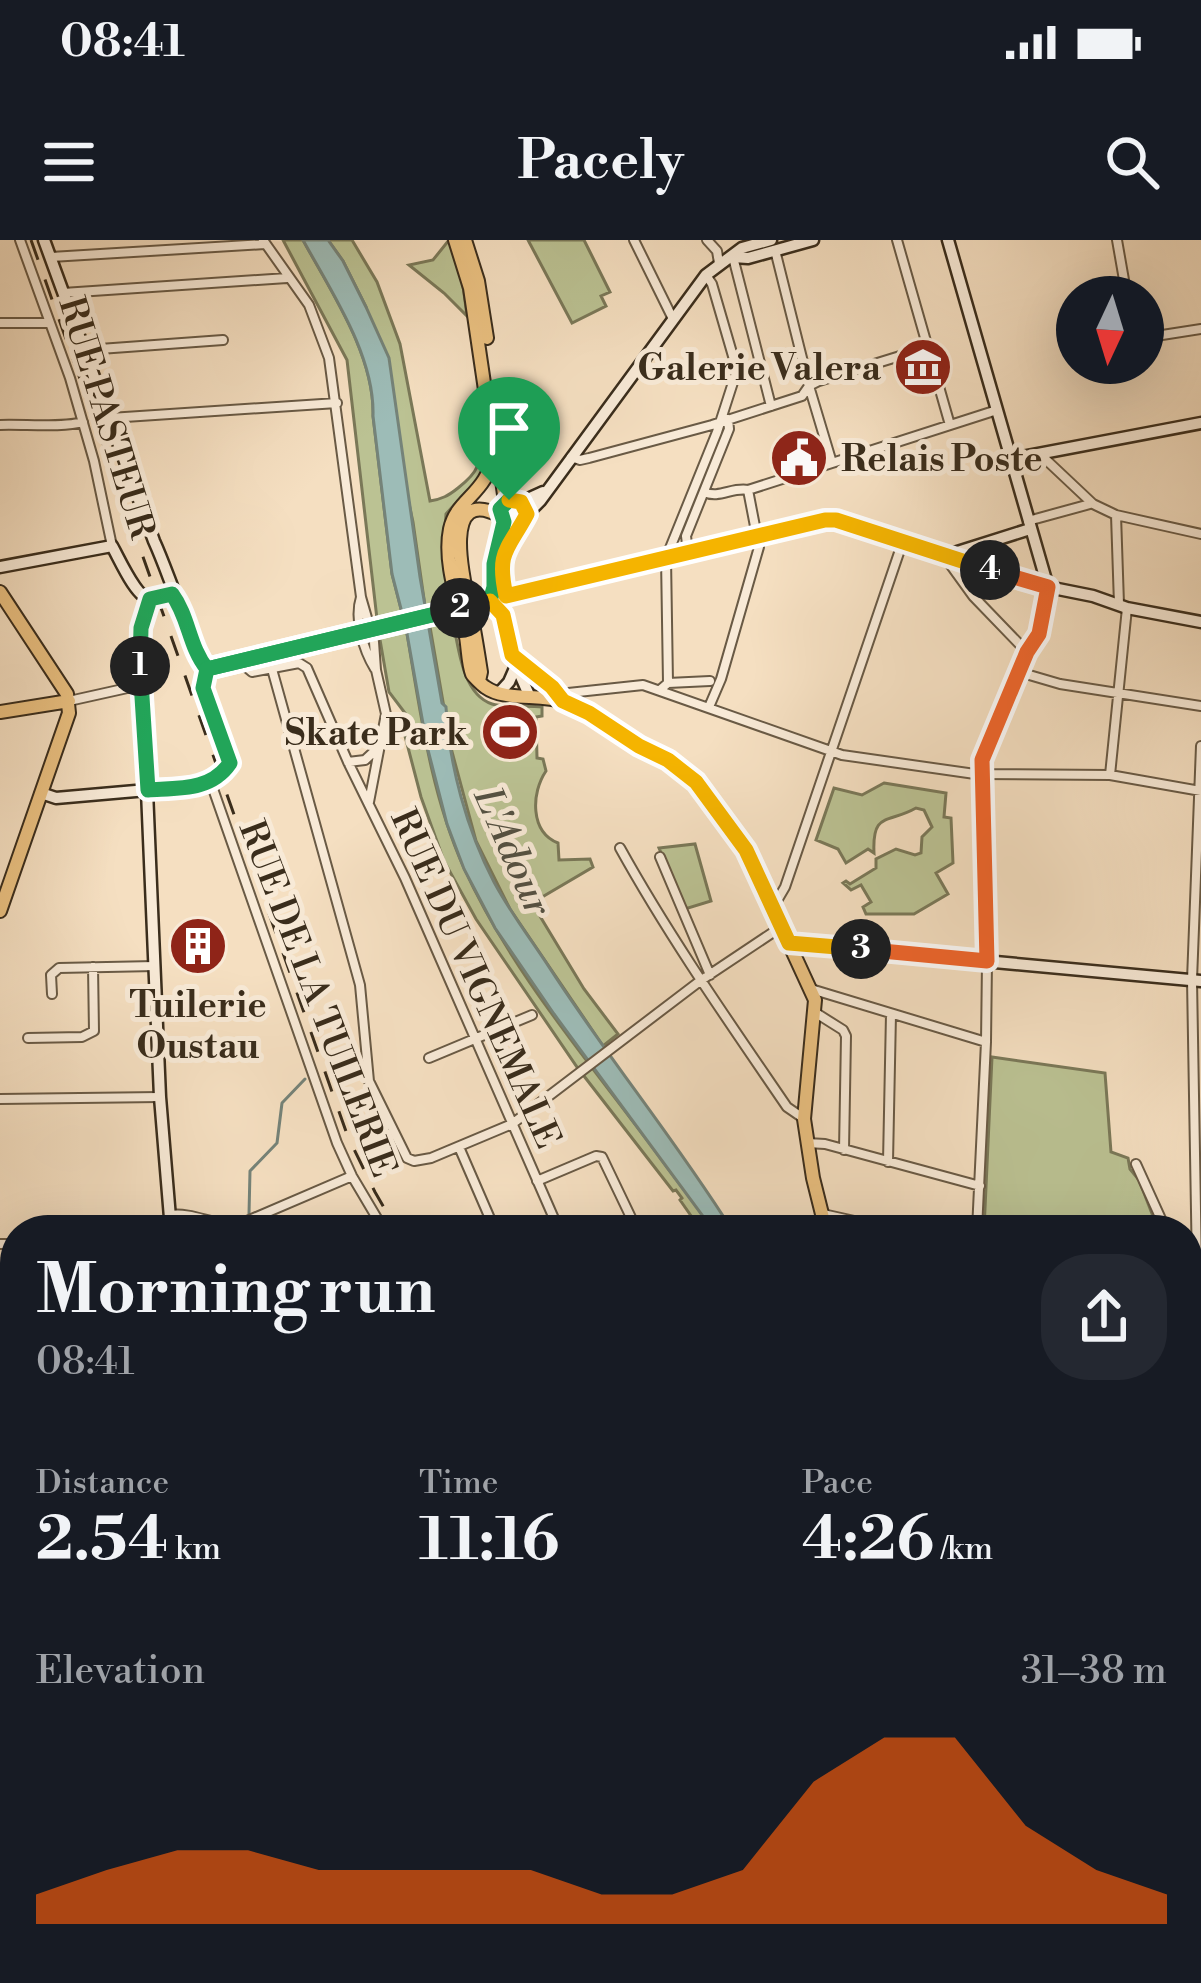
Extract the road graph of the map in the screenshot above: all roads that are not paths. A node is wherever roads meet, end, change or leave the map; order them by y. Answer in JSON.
{"nodes":[{"id":1,"x":20,"y":240,"type":"edge"},
{"id":2,"x":44,"y":240,"type":"edge"},
{"id":3,"x":455,"y":240,"type":"edge"},
{"id":4,"x":465,"y":240,"type":"edge"},
{"id":5,"x":634,"y":240,"type":"edge"},
{"id":6,"x":707,"y":240,"type":"edge"},
{"id":7,"x":812,"y":240,"type":"edge"},
{"id":8,"x":897,"y":240,"type":"edge"},
{"id":9,"x":948,"y":240,"type":"edge"},
{"id":10,"x":1117,"y":240,"type":"edge"},
{"id":11,"x":264,"y":242,"type":"edge"},
{"id":12,"x":773,"y":244,"type":"edge"},
{"id":13,"x":733,"y":256,"type":"junction"},
{"id":14,"x":51,"y":257,"type":"junction"},
{"id":15,"x":719,"y":263,"type":"junction"},
{"id":16,"x":706,"y":274,"type":"junction"},
{"id":17,"x":1123,"y":276,"type":"edge"},
{"id":18,"x":289,"y":278,"type":"junction"},
{"id":19,"x":63,"y":293,"type":"junction"},
{"id":20,"x":673,"y":319,"type":"junction"},
{"id":21,"x":49,"y":322,"type":"junction"},
{"id":22,"x":0,"y":323,"type":"edge"},
{"id":23,"x":1201,"y":329,"type":"edge"},
{"id":24,"x":1164,"y":335,"type":"edge"},
{"id":25,"x":223,"y":340,"type":"dead end"},
{"id":26,"x":926,"y":348,"type":"junction"},
{"id":27,"x":86,"y":350,"type":"junction"},
{"id":28,"x":809,"y":386,"type":"junction"},
{"id":29,"x":337,"y":404,"type":"junction"},
{"id":30,"x":771,"y":406,"type":"junction"},
{"id":31,"x":998,"y":410,"type":"junction"},
{"id":32,"x":110,"y":418,"type":"junction"},
{"id":33,"x":724,"y":421,"type":"junction"},
{"id":34,"x":83,"y":422,"type":"junction"},
{"id":35,"x":1201,"y":423,"type":"edge"},
{"id":36,"x":0,"y":425,"type":"edge"},
{"id":37,"x":950,"y":425,"type":"junction"},
{"id":38,"x":494,"y":451,"type":"junction"},
{"id":39,"x":1040,"y":454,"type":"junction"},
{"id":40,"x":571,"y":457,"type":"junction"},
{"id":41,"x":1011,"y":458,"type":"junction"},
{"id":42,"x":832,"y":464,"type":"junction"},
{"id":43,"x":748,"y":490,"type":"junction"},
{"id":44,"x":704,"y":492,"type":"junction"},
{"id":45,"x":1093,"y":504,"type":"junction"},
{"id":46,"x":511,"y":508,"type":"junction"},
{"id":47,"x":457,"y":512,"type":"junction"},
{"id":48,"x":1116,"y":515,"type":"junction"},
{"id":49,"x":1029,"y":525,"type":"junction"},
{"id":50,"x":1201,"y":534,"type":"edge"},
{"id":51,"x":758,"y":536,"type":"junction"},
{"id":52,"x":903,"y":541,"type":"junction"},
{"id":53,"x":112,"y":546,"type":"junction"},
{"id":54,"x":688,"y":552,"type":"junction"},
{"id":55,"x":948,"y":555,"type":"junction"},
{"id":56,"x":666,"y":558,"type":"junction"},
{"id":57,"x":0,"y":567,"type":"edge"},
{"id":58,"x":1048,"y":587,"type":"junction"},
{"id":59,"x":0,"y":592,"type":"edge"},
{"id":60,"x":172,"y":594,"type":"junction"},
{"id":61,"x":506,"y":596,"type":"junction"},
{"id":62,"x":152,"y":598,"type":"junction"},
{"id":63,"x":488,"y":602,"type":"junction"},
{"id":64,"x":1123,"y":606,"type":"junction"},
{"id":65,"x":503,"y":615,"type":"junction"},
{"id":66,"x":1201,"y":622,"type":"edge"},
{"id":67,"x":1027,"y":652,"type":"junction"},
{"id":68,"x":240,"y":662,"type":"junction"},
{"id":69,"x":515,"y":662,"type":"junction"},
{"id":70,"x":207,"y":669,"type":"junction"},
{"id":71,"x":272,"y":669,"type":"junction"},
{"id":72,"x":1019,"y":672,"type":"junction"},
{"id":73,"x":478,"y":681,"type":"junction"},
{"id":74,"x":710,"y":681,"type":"dead end"},
{"id":75,"x":141,"y":685,"type":"junction"},
{"id":76,"x":664,"y":686,"type":"junction"},
{"id":77,"x":596,"y":689,"type":"junction"},
{"id":78,"x":499,"y":693,"type":"junction"},
{"id":79,"x":1117,"y":693,"type":"junction"},
{"id":80,"x":529,"y":695,"type":"junction"},
{"id":81,"x":556,"y":697,"type":"junction"},
{"id":82,"x":69,"y":701,"type":"junction"},
{"id":83,"x":1201,"y":706,"type":"edge"},
{"id":84,"x":710,"y":707,"type":"junction"},
{"id":85,"x":0,"y":712,"type":"edge"},
{"id":86,"x":589,"y":713,"type":"junction"},
{"id":87,"x":382,"y":744,"type":"junction"},
{"id":88,"x":1201,"y":746,"type":"edge"},
{"id":89,"x":831,"y":752,"type":"junction"},
{"id":90,"x":348,"y":762,"type":"junction"},
{"id":91,"x":982,"y":775,"type":"junction"},
{"id":92,"x":1111,"y":775,"type":"junction"},
{"id":93,"x":211,"y":783,"type":"junction"},
{"id":94,"x":148,"y":790,"type":"junction"},
{"id":95,"x":1200,"y":791,"type":"edge"},
{"id":96,"x":41,"y":794,"type":"junction"},
{"id":97,"x":369,"y":804,"type":"junction"},
{"id":98,"x":620,"y":848,"type":"dead end"},
{"id":99,"x":659,"y":856,"type":"dead end"},
{"id":100,"x":770,"y":903,"type":"junction"},
{"id":101,"x":0,"y":911,"type":"edge"},
{"id":102,"x":781,"y":927,"type":"junction"},
{"id":103,"x":789,"y":943,"type":"junction"},
{"id":104,"x":987,"y":961,"type":"junction"},
{"id":105,"x":155,"y":966,"type":"junction"},
{"id":106,"x":93,"y":968,"type":"junction"},
{"id":107,"x":710,"y":975,"type":"junction"},
{"id":108,"x":700,"y":981,"type":"junction"},
{"id":109,"x":1197,"y":981,"type":"edge"},
{"id":110,"x":811,"y":989,"type":"junction"},
{"id":111,"x":52,"y":994,"type":"dead end"},
{"id":112,"x":816,"y":1013,"type":"junction"},
{"id":113,"x":891,"y":1013,"type":"junction"},
{"id":114,"x":532,"y":1015,"type":"dead end"},
{"id":115,"x":475,"y":1037,"type":"junction"},
{"id":116,"x":28,"y":1038,"type":"dead end"},
{"id":117,"x":986,"y":1042,"type":"junction"},
{"id":118,"x":429,"y":1058,"type":"dead end"},
{"id":119,"x":1198,"y":1090,"type":"edge"},
{"id":120,"x":160,"y":1096,"type":"junction"},
{"id":121,"x":0,"y":1099,"type":"edge"},
{"id":122,"x":804,"y":1119,"type":"junction"},
{"id":123,"x":512,"y":1124,"type":"junction"},
{"id":124,"x":807,"y":1143,"type":"junction"},
{"id":125,"x":459,"y":1147,"type":"junction"},
{"id":126,"x":844,"y":1150,"type":"junction"},
{"id":127,"x":888,"y":1162,"type":"junction"},
{"id":128,"x":1136,"y":1164,"type":"dead end"},
{"id":129,"x":352,"y":1176,"type":"junction"},
{"id":130,"x":537,"y":1181,"type":"junction"},
{"id":131,"x":980,"y":1186,"type":"junction"},
{"id":132,"x":1198,"y":1203,"type":"edge"},
{"id":133,"x":822,"y":1214,"type":"joint"},
{"id":134,"x":170,"y":1215,"type":"joint"},
{"id":135,"x":186,"y":1215,"type":"edge"},
{"id":136,"x":261,"y":1215,"type":"edge"},
{"id":137,"x":375,"y":1215,"type":"edge"},
{"id":138,"x":488,"y":1215,"type":"edge"},
{"id":139,"x":552,"y":1215,"type":"edge"},
{"id":140,"x":630,"y":1215,"type":"edge"},
{"id":141,"x":827,"y":1215,"type":"edge"},
{"id":142,"x":978,"y":1215,"type":"edge"},
{"id":143,"x":1159,"y":1215,"type":"edge"}],
"edges":[{"from":1,"to":21,"type":"street","name":"RUE PASTEUR"},
{"from":2,"to":14,"type":"street"},
{"from":3,"to":38,"type":"main road"},
{"from":4,"to":46,"type":"main road"},
{"from":5,"to":20,"type":"street"},
{"from":6,"to":15,"type":"street"},
{"from":7,"to":12,"type":"street"},
{"from":8,"to":26,"type":"street"},
{"from":9,"to":31,"type":"street"},
{"from":10,"to":17,"type":"street"},
{"from":11,"to":14,"type":"street"},
{"from":11,"to":18,"type":"street"},
{"from":12,"to":13,"type":"street"},
{"from":12,"to":28,"type":"street"},
{"from":13,"to":15,"type":"street"},
{"from":13,"to":30,"type":"street"},
{"from":14,"to":19,"type":"street"},
{"from":15,"to":16,"type":"street"},
{"from":16,"to":20,"type":"street"},
{"from":16,"to":33,"type":"street"},
{"from":18,"to":19,"type":"street"},
{"from":18,"to":29,"type":"street"},
{"from":19,"to":27,"type":"street"},
{"from":20,"to":40,"type":"street"},
{"from":21,"to":22,"type":"street"},
{"from":21,"to":34,"type":"street","name":"RUE PASTEUR"},
{"from":23,"to":24,"type":"street"},
{"from":25,"to":27,"type":"street"},
{"from":26,"to":28,"type":"street"},
{"from":26,"to":37,"type":"street"},
{"from":27,"to":32,"type":"street"},
{"from":28,"to":30,"type":"street"},
{"from":28,"to":42,"type":"street"},
{"from":29,"to":32,"type":"street"},
{"from":29,"to":87,"type":"street"},
{"from":30,"to":33,"type":"street"},
{"from":31,"to":37,"type":"street"},
{"from":31,"to":41,"type":"street"},
{"from":32,"to":60,"type":"street"},
{"from":33,"to":40,"type":"street"},
{"from":33,"to":44,"type":"street"},
{"from":33,"to":56,"type":"street"},
{"from":34,"to":36,"type":"street"},
{"from":34,"to":53,"type":"street","name":"RUE PASTEUR"},
{"from":35,"to":39,"type":"street"},
{"from":37,"to":42,"type":"street"},
{"from":38,"to":46,"type":"main road"},
{"from":38,"to":47,"type":"main road"},
{"from":39,"to":41,"type":"street"},
{"from":39,"to":45,"type":"street"},
{"from":40,"to":46,"type":"street"},
{"from":41,"to":49,"type":"street"},
{"from":42,"to":43,"type":"street"},
{"from":43,"to":44,"type":"street"},
{"from":43,"to":51,"type":"street"},
{"from":44,"to":54,"type":"street"},
{"from":45,"to":48,"type":"street"},
{"from":45,"to":49,"type":"street"},
{"from":46,"to":47,"type":"main road"},
{"from":46,"to":61,"type":"street"},
{"from":46,"to":63,"type":"street"},
{"from":46,"to":73,"type":"main road"},
{"from":47,"to":73,"type":"main road"},
{"from":48,"to":50,"type":"street"},
{"from":48,"to":64,"type":"street"},
{"from":49,"to":55,"type":"street"},
{"from":49,"to":58,"type":"street"},
{"from":51,"to":52,"type":"street"},
{"from":51,"to":54,"type":"street"},
{"from":51,"to":84,"type":"street"},
{"from":52,"to":55,"type":"street"},
{"from":52,"to":89,"type":"street"},
{"from":53,"to":57,"type":"street"},
{"from":53,"to":62,"type":"street","name":"RUE PASTEUR"},
{"from":54,"to":56,"type":"street"},
{"from":55,"to":58,"type":"street"},
{"from":55,"to":67,"type":"street"},
{"from":56,"to":61,"type":"street"},
{"from":56,"to":76,"type":"street"},
{"from":58,"to":64,"type":"street"},
{"from":58,"to":67,"type":"street"},
{"from":59,"to":82,"type":"main road"},
{"from":60,"to":62,"type":"street"},
{"from":60,"to":70,"type":"street"},
{"from":61,"to":63,"type":"street"},
{"from":61,"to":65,"type":"street"},
{"from":62,"to":75,"type":"street"},
{"from":63,"to":65,"type":"street"},
{"from":63,"to":68,"type":"street","bridge":true},
{"from":64,"to":66,"type":"street"},
{"from":64,"to":79,"type":"street"},
{"from":65,"to":69,"type":"street"},
{"from":67,"to":72,"type":"street"},
{"from":68,"to":70,"type":"street"},
{"from":68,"to":71,"type":"street","name":"RUE DU VIGNEMALE"},
{"from":69,"to":78,"type":"street"},
{"from":69,"to":80,"type":"street"},
{"from":69,"to":81,"type":"street"},
{"from":70,"to":93,"type":"street"},
{"from":71,"to":90,"type":"street","name":"RUE DU VIGNEMALE"},
{"from":71,"to":125,"type":"street"},
{"from":72,"to":79,"type":"street"},
{"from":72,"to":91,"type":"street"},
{"from":73,"to":78,"type":"main road"},
{"from":74,"to":76,"type":"street"},
{"from":75,"to":82,"type":"street"},
{"from":75,"to":94,"type":"street"},
{"from":76,"to":77,"type":"street"},
{"from":76,"to":84,"type":"street"},
{"from":77,"to":81,"type":"street"},
{"from":77,"to":86,"type":"street"},
{"from":78,"to":80,"type":"main road"},
{"from":79,"to":83,"type":"street"},
{"from":79,"to":92,"type":"street"},
{"from":80,"to":81,"type":"main road"},
{"from":81,"to":86,"type":"main road"},
{"from":82,"to":85,"type":"main road"},
{"from":82,"to":96,"type":"main road"},
{"from":84,"to":89,"type":"street"},
{"from":86,"to":100,"type":"main road"},
{"from":87,"to":90,"type":"street"},
{"from":87,"to":97,"type":"street"},
{"from":88,"to":95,"type":"street"},
{"from":89,"to":91,"type":"street"},
{"from":89,"to":100,"type":"street"},
{"from":90,"to":97,"type":"street","name":"RUE DU VIGNEMALE"},
{"from":91,"to":92,"type":"street"},
{"from":91,"to":104,"type":"street"},
{"from":92,"to":95,"type":"street"},
{"from":93,"to":94,"type":"street"},
{"from":93,"to":129,"type":"street","name":"RUE DE LA TUILERIE"},
{"from":94,"to":96,"type":"street"},
{"from":94,"to":105,"type":"street"},
{"from":95,"to":109,"type":"street"},
{"from":96,"to":101,"type":"main road"},
{"from":97,"to":115,"type":"street","name":"RUE DU VIGNEMALE"},
{"from":98,"to":108,"type":"street"},
{"from":99,"to":107,"type":"street"},
{"from":100,"to":102,"type":"main road"},
{"from":102,"to":103,"type":"main road"},
{"from":102,"to":107,"type":"street"},
{"from":103,"to":104,"type":"street"},
{"from":103,"to":110,"type":"main road"},
{"from":104,"to":109,"type":"street"},
{"from":104,"to":117,"type":"street"},
{"from":105,"to":106,"type":"street"},
{"from":105,"to":120,"type":"street"},
{"from":106,"to":111,"type":"street"},
{"from":106,"to":116,"type":"street"},
{"from":107,"to":108,"type":"street"},
{"from":108,"to":122,"type":"street"},
{"from":108,"to":123,"type":"street"},
{"from":109,"to":119,"type":"street"},
{"from":110,"to":112,"type":"main road"},
{"from":110,"to":113,"type":"street"},
{"from":112,"to":122,"type":"main road"},
{"from":112,"to":126,"type":"street"},
{"from":113,"to":117,"type":"street"},
{"from":113,"to":127,"type":"street"},
{"from":114,"to":115,"type":"street"},
{"from":115,"to":118,"type":"street"},
{"from":115,"to":123,"type":"street","name":"RUE DU VIGNEMALE"},
{"from":117,"to":131,"type":"street"},
{"from":119,"to":132,"type":"street"},
{"from":120,"to":121,"type":"street"},
{"from":120,"to":134,"type":"street"},
{"from":122,"to":124,"type":"main road"},
{"from":123,"to":125,"type":"street"},
{"from":123,"to":130,"type":"street","name":"RUE DU VIGNEMALE"},
{"from":124,"to":126,"type":"street"},
{"from":124,"to":133,"type":"main road"},
{"from":125,"to":138,"type":"street"},
{"from":126,"to":127,"type":"street"},
{"from":127,"to":131,"type":"street"},
{"from":128,"to":143,"type":"street"},
{"from":129,"to":136,"type":"street"},
{"from":129,"to":137,"type":"street","name":"RUE DE LA TUILERIE"},
{"from":130,"to":139,"type":"street","name":"RUE DU VIGNEMALE"},
{"from":130,"to":140,"type":"street","name":"RUE DU VIGNEMALE"},
{"from":131,"to":142,"type":"street"},
{"from":133,"to":141,"type":"street"},
{"from":134,"to":135,"type":"street"}]}
